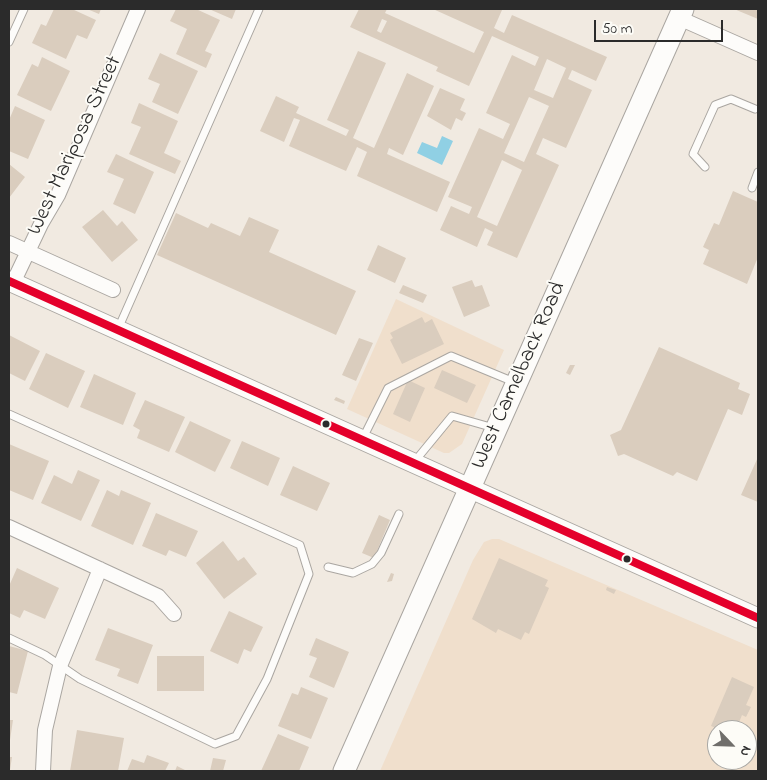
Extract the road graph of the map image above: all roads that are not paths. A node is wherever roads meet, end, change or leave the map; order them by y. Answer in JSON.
{"nodes":[{"id":1,"x":24,"y":9,"type":"edge"},
{"id":2,"x":138,"y":9,"type":"edge"},
{"id":3,"x":259,"y":9,"type":"edge"},
{"id":4,"x":681,"y":13,"type":"edge"},
{"id":5,"x":9,"y":42,"type":"edge"},
{"id":6,"x":758,"y":53,"type":"edge"},
{"id":7,"x":755,"y":108,"type":"dead end"},
{"id":8,"x":705,"y":167,"type":"dead end"},
{"id":9,"x":758,"y":172,"type":"edge"},
{"id":10,"x":752,"y":188,"type":"dead end"},
{"id":11,"x":9,"y":243,"type":"edge"},
{"id":12,"x":27,"y":252,"type":"junction"},
{"id":13,"x":11,"y":282,"type":"edge"},
{"id":14,"x":113,"y":290,"type":"dead end"},
{"id":15,"x":117,"y":330,"type":"junction"},
{"id":16,"x":517,"y":383,"type":"junction"},
{"id":17,"x":9,"y":414,"type":"edge"},
{"id":18,"x":497,"y":428,"type":"junction"},
{"id":19,"x":361,"y":441,"type":"junction"},
{"id":20,"x":413,"y":464,"type":"junction"},
{"id":21,"x":469,"y":490,"type":"junction"},
{"id":22,"x":399,"y":514,"type":"dead end"},
{"id":23,"x":9,"y":527,"type":"edge"},
{"id":24,"x":328,"y":567,"type":"dead end"},
{"id":25,"x":100,"y":569,"type":"junction"},
{"id":26,"x":174,"y":614,"type":"dead end"},
{"id":27,"x":758,"y":618,"type":"edge"},
{"id":28,"x":9,"y":638,"type":"edge"},
{"id":29,"x":60,"y":666,"type":"junction"},
{"id":30,"x":43,"y":771,"type":"edge"},
{"id":31,"x":344,"y":771,"type":"edge"}],
"edges":[{"from":1,"to":5,"type":"lane"},
{"from":2,"to":12,"type":"street","name":"West Mariposa Street"},
{"from":3,"to":15,"type":"lane"},
{"from":4,"to":6,"type":"street"},
{"from":4,"to":16,"type":"main road","name":"West Camelback Road"},
{"from":7,"to":8,"type":"lane"},
{"from":9,"to":10,"type":"lane"},
{"from":11,"to":12,"type":"street"},
{"from":12,"to":13,"type":"street","name":"West Mariposa Street"},
{"from":12,"to":14,"type":"street"},
{"from":13,"to":15,"type":"main road"},
{"from":15,"to":19,"type":"main road"},
{"from":16,"to":18,"type":"main road","name":"West Camelback Road"},
{"from":16,"to":19,"type":"lane"},
{"from":17,"to":29,"type":"lane"},
{"from":18,"to":20,"type":"lane"},
{"from":18,"to":21,"type":"main road","name":"West Camelback Road"},
{"from":19,"to":20,"type":"main road"},
{"from":20,"to":21,"type":"main road"},
{"from":21,"to":27,"type":"main road"},
{"from":21,"to":31,"type":"main road","name":"West Camelback Road"},
{"from":22,"to":24,"type":"lane"},
{"from":23,"to":25,"type":"street"},
{"from":25,"to":26,"type":"street"},
{"from":25,"to":29,"type":"street"},
{"from":28,"to":29,"type":"lane"},
{"from":29,"to":30,"type":"street"}]}
